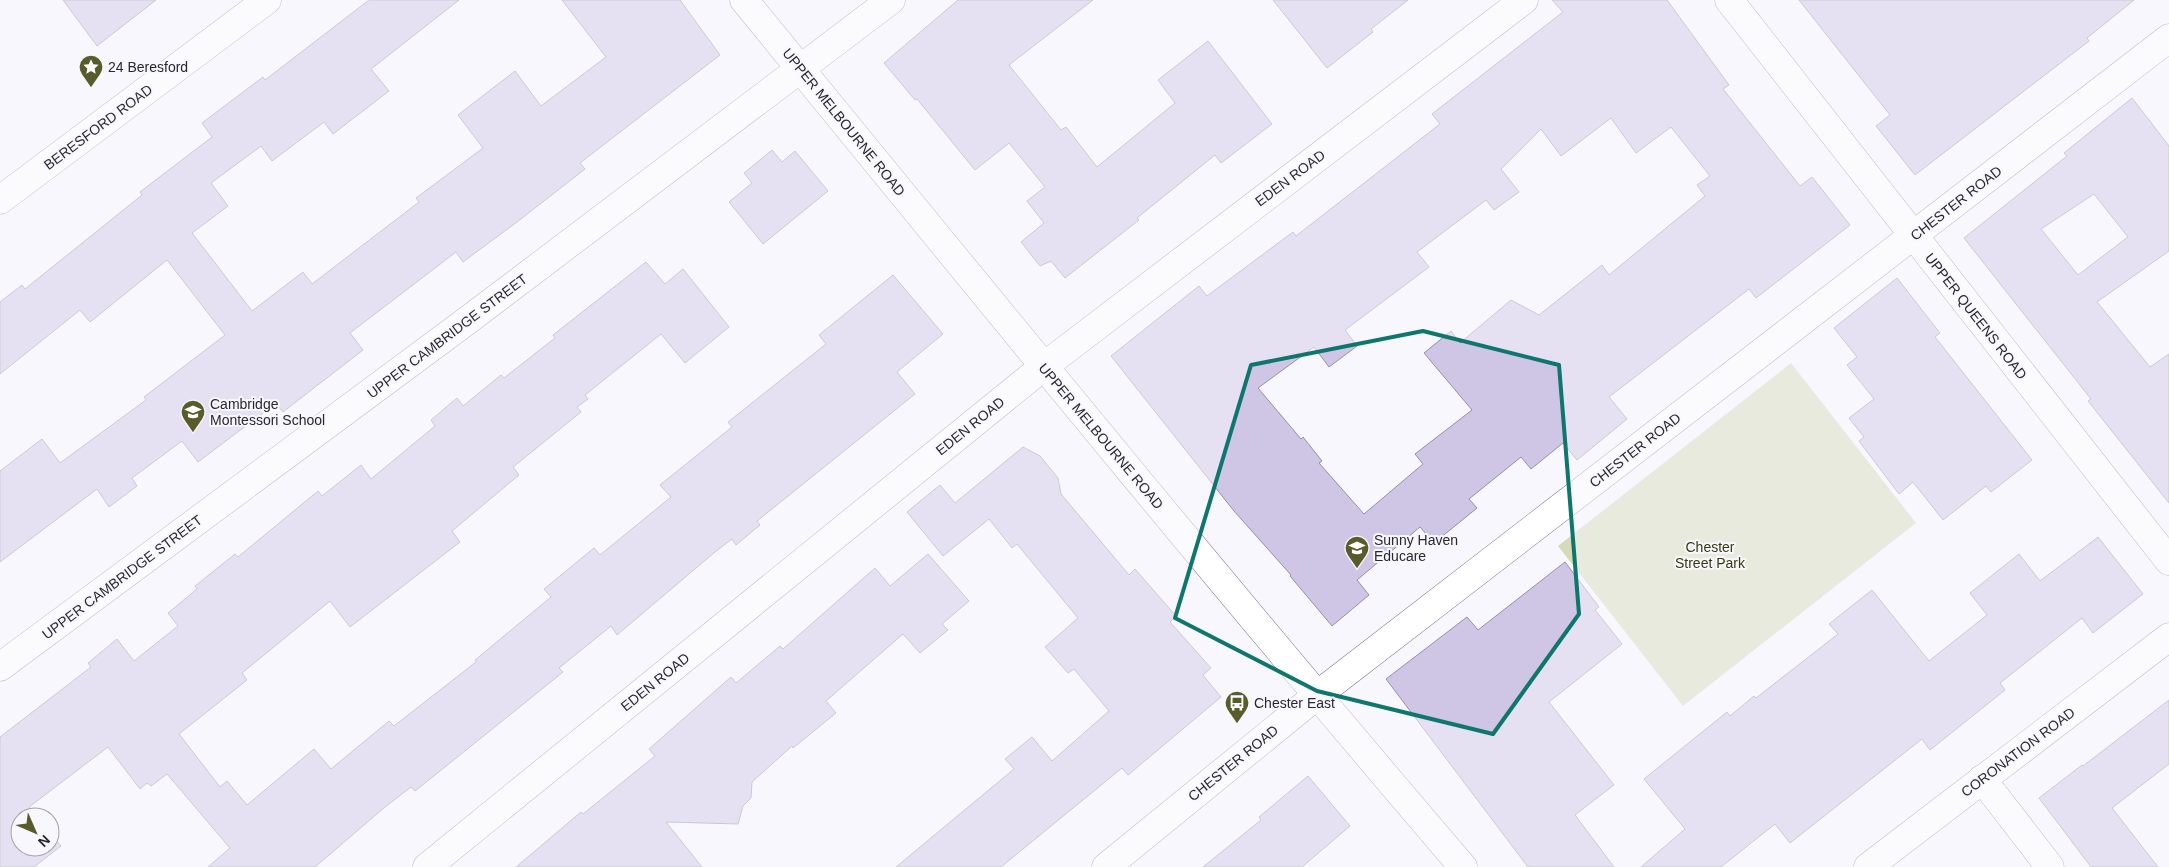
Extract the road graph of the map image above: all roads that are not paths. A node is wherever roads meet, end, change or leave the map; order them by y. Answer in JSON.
{"nodes":[{"id":1,"x":267,"y":0,"type":"edge"},
{"id":2,"x":744,"y":0,"type":"edge"},
{"id":3,"x":891,"y":0,"type":"edge"},
{"id":4,"x":1524,"y":0,"type":"edge"},
{"id":5,"x":1729,"y":0,"type":"edge"},
{"id":6,"x":2165,"y":50,"type":"edge"},
{"id":7,"x":801,"y":70,"type":"junction"},
{"id":8,"x":0,"y":200,"type":"edge"},
{"id":9,"x":1913,"y":236,"type":"junction"},
{"id":10,"x":1043,"y":367,"type":"junction"},
{"id":11,"x":2169,"y":561,"type":"edge"},
{"id":12,"x":2169,"y":637,"type":"edge"},
{"id":13,"x":0,"y":667,"type":"edge"},
{"id":14,"x":1316,"y":696,"type":"junction"},
{"id":15,"x":1982,"y":780,"type":"junction"},
{"id":16,"x":427,"y":867,"type":"edge"},
{"id":17,"x":1106,"y":867,"type":"edge"},
{"id":18,"x":1463,"y":867,"type":"edge"},
{"id":19,"x":1868,"y":867,"type":"edge"},
{"id":20,"x":2050,"y":867,"type":"edge"}],
"edges":[{"from":1,"to":8,"type":"street","name":"BERESFORD ROAD"},
{"from":2,"to":7,"type":"street","name":"UPPER MELBOURNE ROAD"},
{"from":3,"to":7,"type":"street","name":"UPPER CAMBRIDGE STREET"},
{"from":4,"to":10,"type":"street","name":"EDEN ROAD"},
{"from":5,"to":9,"type":"street","name":"UPPER QUEENS ROAD"},
{"from":6,"to":9,"type":"street","name":"CHESTER ROAD"},
{"from":7,"to":10,"type":"street","name":"UPPER MELBOURNE ROAD"},
{"from":7,"to":13,"type":"street","name":"UPPER CAMBRIDGE STREET"},
{"from":9,"to":11,"type":"street","name":"UPPER QUEENS ROAD"},
{"from":9,"to":14,"type":"street","name":"CHESTER ROAD"},
{"from":10,"to":14,"type":"street","name":"UPPER MELBOURNE ROAD"},
{"from":10,"to":16,"type":"street","name":"EDEN ROAD"},
{"from":12,"to":15,"type":"street","name":"CORONATION ROAD"},
{"from":14,"to":17,"type":"street","name":"CHESTER ROAD"},
{"from":14,"to":18,"type":"street","name":"UPPER MELBOURNE ROAD"},
{"from":15,"to":19,"type":"street","name":"CORONATION ROAD"},
{"from":15,"to":20,"type":"street"}]}
